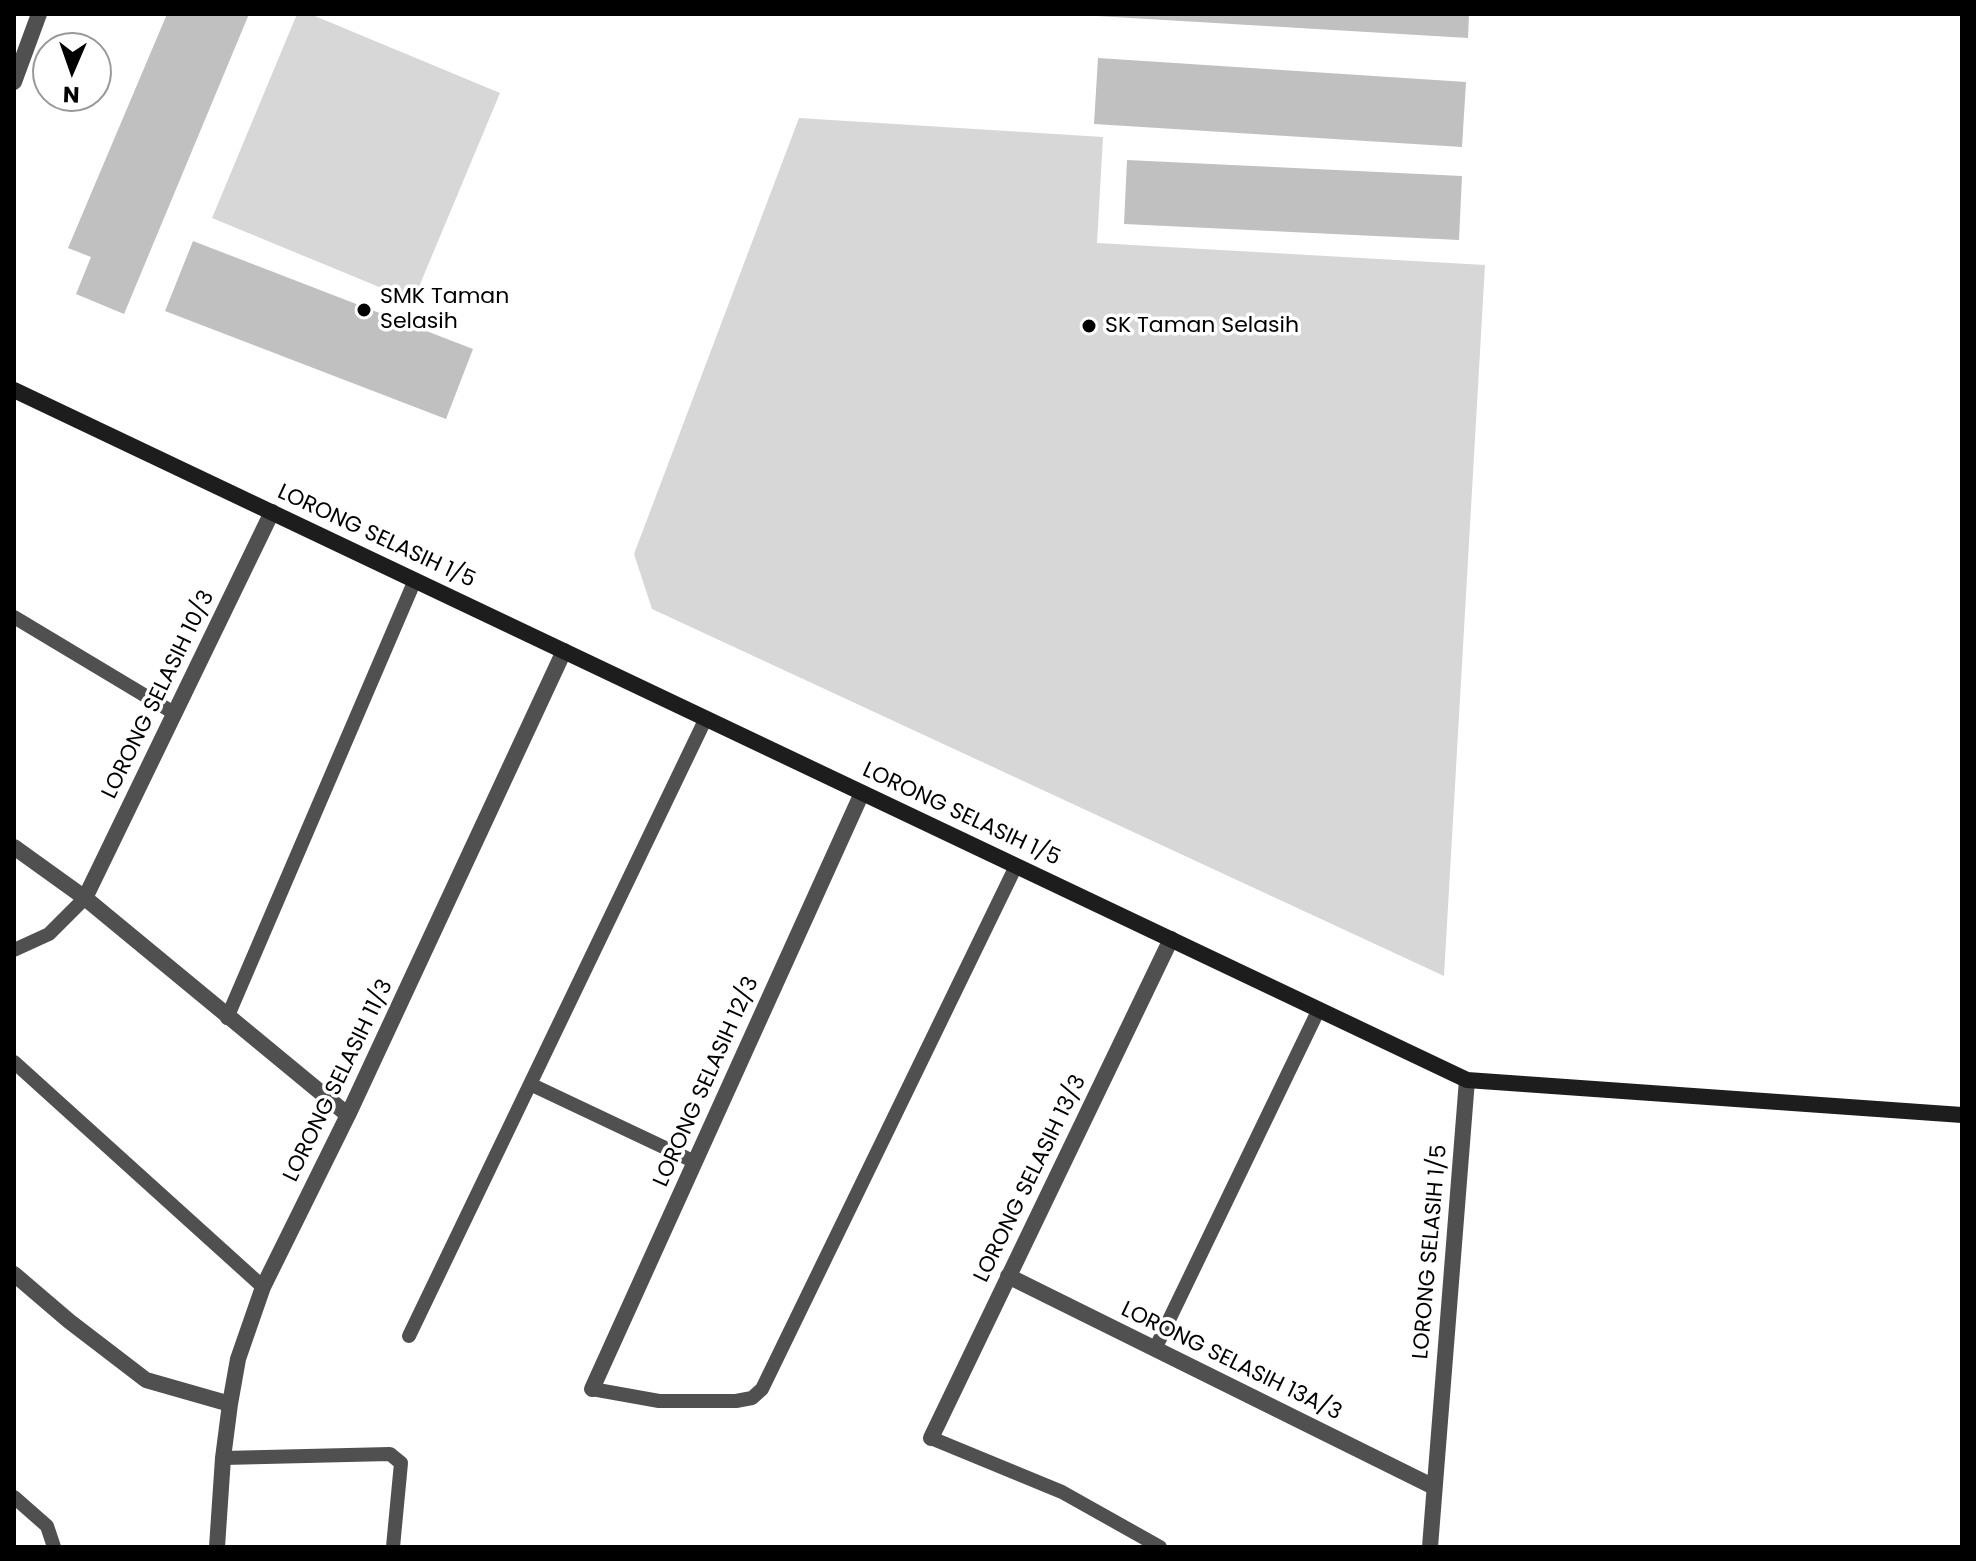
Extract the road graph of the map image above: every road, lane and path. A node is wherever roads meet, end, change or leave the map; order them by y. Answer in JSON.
{"nodes":[{"id":1,"x":35,"y":15,"type":"edge"},
{"id":2,"x":14,"y":82,"type":"edge"},
{"id":3,"x":14,"y":390,"type":"edge"},
{"id":4,"x":272,"y":512,"type":"junction"},
{"id":5,"x":415,"y":580,"type":"junction"},
{"id":6,"x":14,"y":617,"type":"edge"},
{"id":7,"x":564,"y":651,"type":"junction"},
{"id":8,"x":174,"y":713,"type":"junction"},
{"id":9,"x":706,"y":718,"type":"junction"},
{"id":10,"x":862,"y":793,"type":"junction"},
{"id":11,"x":14,"y":847,"type":"edge"},
{"id":12,"x":1016,"y":866,"type":"junction"},
{"id":13,"x":85,"y":898,"type":"junction"},
{"id":14,"x":1171,"y":939,"type":"junction"},
{"id":15,"x":14,"y":950,"type":"edge"},
{"id":16,"x":1319,"y":1009,"type":"junction"},
{"id":17,"x":227,"y":1018,"type":"junction"},
{"id":18,"x":14,"y":1062,"type":"edge"},
{"id":19,"x":1467,"y":1080,"type":"junction"},
{"id":20,"x":530,"y":1084,"type":"junction"},
{"id":21,"x":348,"y":1115,"type":"junction"},
{"id":22,"x":1962,"y":1115,"type":"edge"},
{"id":23,"x":695,"y":1162,"type":"junction"},
{"id":24,"x":14,"y":1274,"type":"edge"},
{"id":25,"x":1008,"y":1276,"type":"junction"},
{"id":26,"x":263,"y":1287,"type":"junction"},
{"id":27,"x":409,"y":1336,"type":"dead end"},
{"id":28,"x":1155,"y":1349,"type":"junction"},
{"id":29,"x":592,"y":1389,"type":"joint"},
{"id":30,"x":230,"y":1404,"type":"junction"},
{"id":31,"x":931,"y":1438,"type":"joint"},
{"id":32,"x":223,"y":1458,"type":"junction"},
{"id":33,"x":1434,"y":1487,"type":"junction"},
{"id":34,"x":14,"y":1497,"type":"edge"},
{"id":35,"x":54,"y":1547,"type":"edge"},
{"id":36,"x":217,"y":1547,"type":"edge"},
{"id":37,"x":393,"y":1547,"type":"edge"},
{"id":38,"x":1160,"y":1547,"type":"edge"},
{"id":39,"x":1430,"y":1547,"type":"edge"}],
"edges":[{"from":1,"to":2,"type":"street"},
{"from":3,"to":4,"type":"street","name":"LORONG SELASIH 1/5"},
{"from":4,"to":5,"type":"street","name":"LORONG SELASIH 1/5"},
{"from":4,"to":8,"type":"street","name":"LORONG SELASIH 10/3"},
{"from":5,"to":7,"type":"street","name":"LORONG SELASIH 1/5"},
{"from":5,"to":17,"type":"lane"},
{"from":6,"to":8,"type":"lane"},
{"from":7,"to":9,"type":"street","name":"LORONG SELASIH 1/5"},
{"from":7,"to":21,"type":"street","name":"LORONG SELASIH 11/3"},
{"from":8,"to":13,"type":"street","name":"LORONG SELASIH 10/3"},
{"from":9,"to":10,"type":"street","name":"LORONG SELASIH 1/5"},
{"from":9,"to":20,"type":"lane"},
{"from":10,"to":12,"type":"street","name":"LORONG SELASIH 1/5"},
{"from":10,"to":23,"type":"street","name":"LORONG SELASIH 12/3"},
{"from":11,"to":13,"type":"street"},
{"from":12,"to":14,"type":"street","name":"LORONG SELASIH 1/5"},
{"from":12,"to":29,"type":"lane"},
{"from":13,"to":15,"type":"lane"},
{"from":13,"to":17,"type":"street"},
{"from":14,"to":16,"type":"street","name":"LORONG SELASIH 1/5"},
{"from":14,"to":25,"type":"street","name":"LORONG SELASIH 13/3"},
{"from":16,"to":19,"type":"street","name":"LORONG SELASIH 1/5"},
{"from":16,"to":28,"type":"lane"},
{"from":17,"to":21,"type":"street"},
{"from":18,"to":26,"type":"lane"},
{"from":19,"to":22,"type":"street"},
{"from":19,"to":33,"type":"street","name":"LORONG SELASIH 1/5"},
{"from":20,"to":23,"type":"lane"},
{"from":20,"to":27,"type":"lane"},
{"from":21,"to":26,"type":"street","name":"LORONG SELASIH 11/3"},
{"from":23,"to":29,"type":"street","name":"LORONG SELASIH 12/3"},
{"from":24,"to":30,"type":"street"},
{"from":25,"to":28,"type":"street","name":"LORONG SELASIH 13A/3"},
{"from":25,"to":31,"type":"street","name":"LORONG SELASIH 13/3"},
{"from":26,"to":30,"type":"street","name":"LORONG SELASIH 11/3"},
{"from":28,"to":33,"type":"street","name":"LORONG SELASIH 13A/3"},
{"from":30,"to":32,"type":"street","name":"LORONG SELASIH 11/3"},
{"from":31,"to":38,"type":"lane"},
{"from":32,"to":36,"type":"street","name":"LORONG SELASIH 11/3"},
{"from":32,"to":37,"type":"lane"},
{"from":33,"to":39,"type":"street","name":"LORONG SELASIH 1/5"},
{"from":34,"to":35,"type":"lane"}]}
